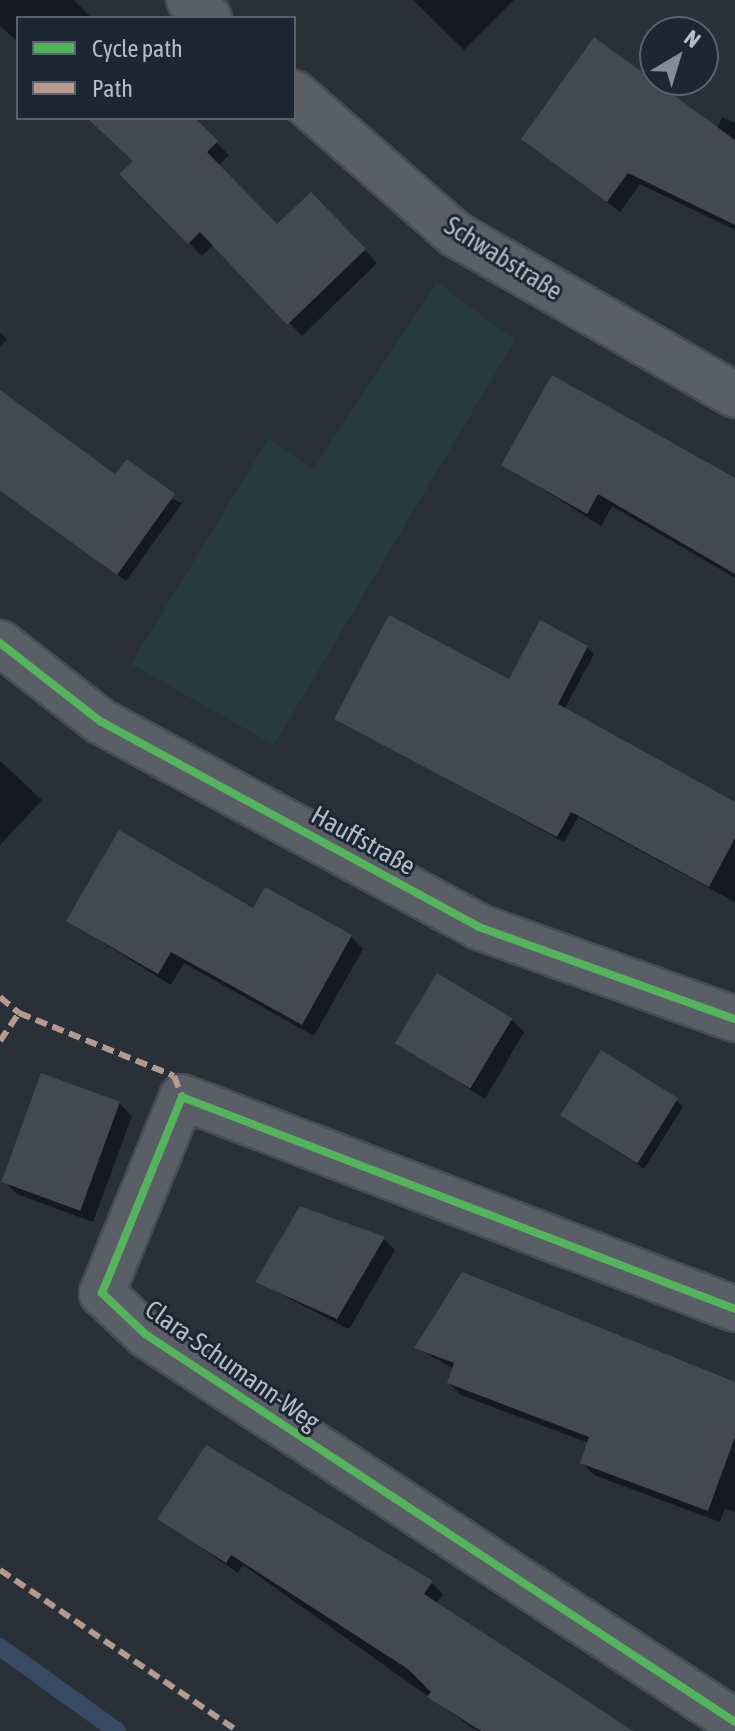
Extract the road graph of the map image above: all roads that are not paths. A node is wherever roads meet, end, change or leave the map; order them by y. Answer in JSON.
{"nodes":[{"id":1,"x":189,"y":0,"type":"edge"},
{"id":2,"x":207,"y":16,"type":"edge"},
{"id":3,"x":296,"y":95,"type":"edge"},
{"id":4,"x":735,"y":395,"type":"edge"},
{"id":5,"x":0,"y":643,"type":"edge"},
{"id":6,"x":735,"y":1019,"type":"edge"},
{"id":7,"x":735,"y":1309,"type":"edge"},
{"id":8,"x":735,"y":1722,"type":"edge"}],
"edges":[{"from":1,"to":2,"type":"street"},
{"from":3,"to":4,"type":"street","name":"Schwabstraße"},
{"from":5,"to":6,"type":"street","name":"Hauffstraße"},
{"from":7,"to":8,"type":"street","name":"Clara-Schumann-Weg"}]}
